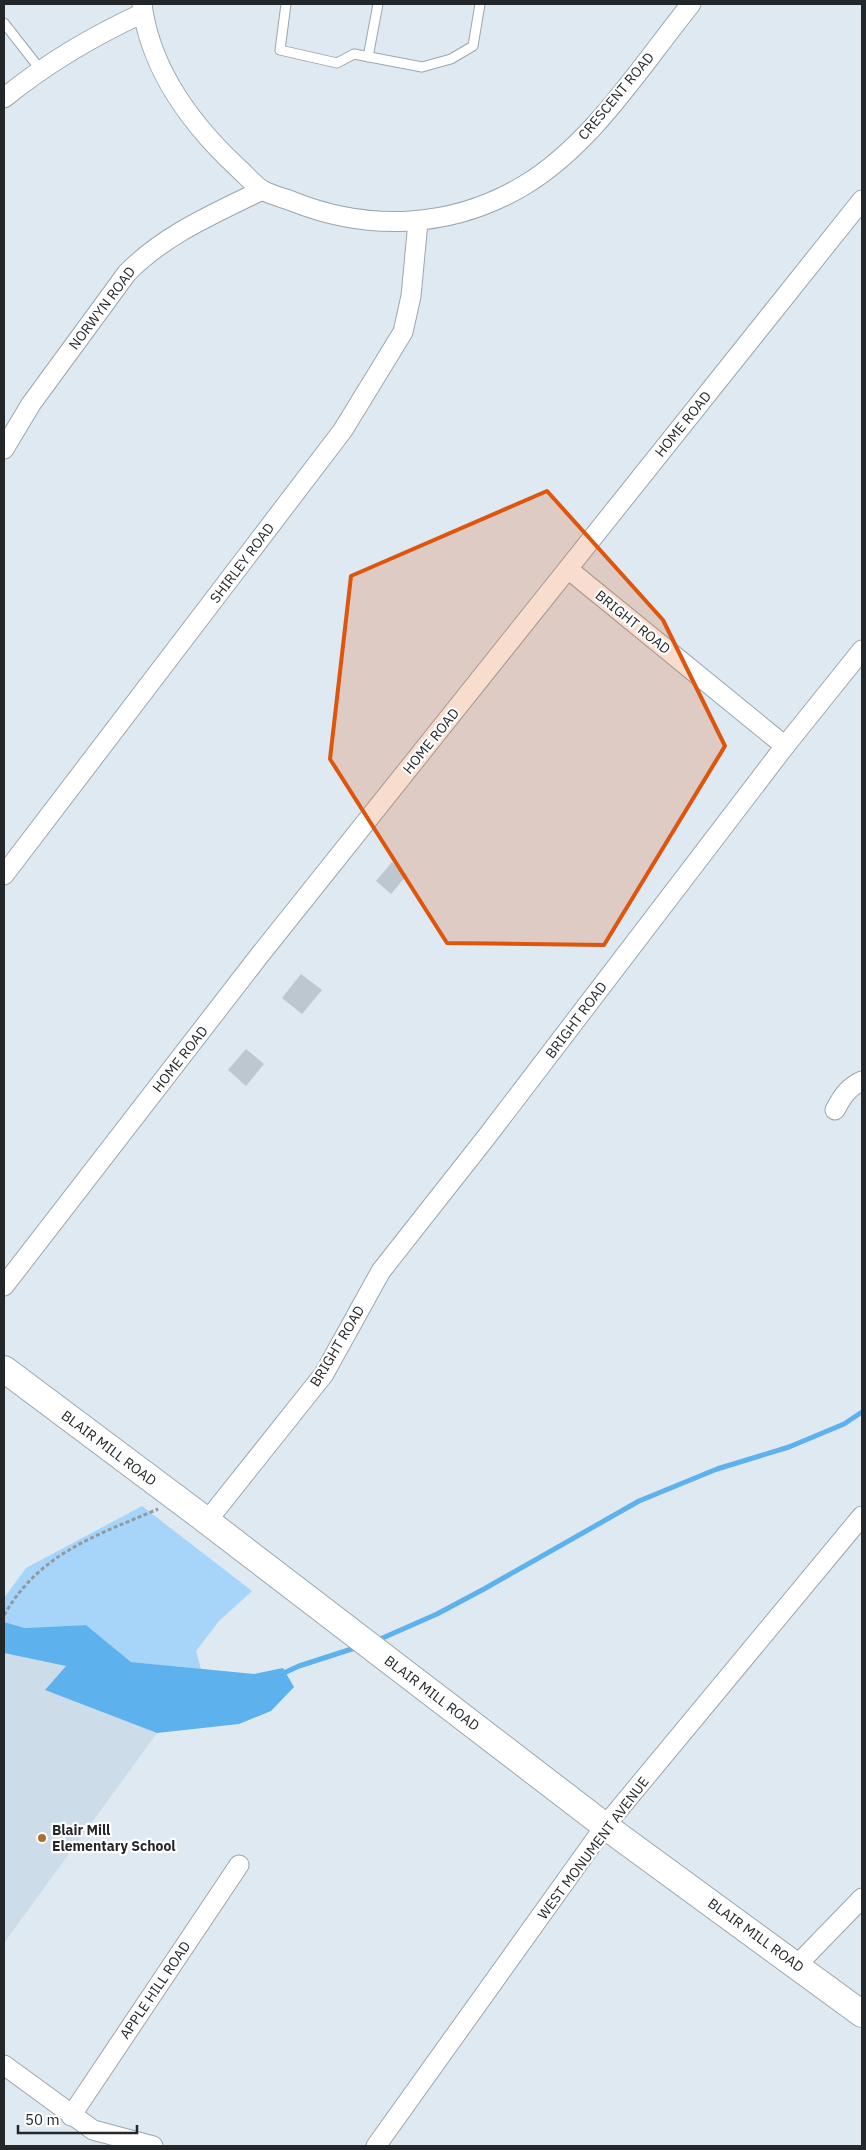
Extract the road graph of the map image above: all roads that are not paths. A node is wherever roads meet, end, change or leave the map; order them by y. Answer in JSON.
{"nodes":[{"id":1,"x":286,"y":4,"type":"edge"},
{"id":2,"x":378,"y":4,"type":"edge"},
{"id":3,"x":480,"y":4,"type":"edge"},
{"id":4,"x":691,"y":4,"type":"edge"},
{"id":5,"x":143,"y":8,"type":"edge"},
{"id":6,"x":4,"y":23,"type":"edge"},
{"id":7,"x":368,"y":57,"type":"junction"},
{"id":8,"x":40,"y":69,"type":"junction"},
{"id":9,"x":4,"y":98,"type":"edge"},
{"id":10,"x":262,"y":190,"type":"junction"},
{"id":11,"x":862,"y":200,"type":"edge"},
{"id":12,"x":418,"y":222,"type":"junction"},
{"id":13,"x":4,"y":449,"type":"edge"},
{"id":14,"x":568,"y":570,"type":"junction"},
{"id":15,"x":862,"y":650,"type":"edge"},
{"id":16,"x":785,"y":746,"type":"junction"},
{"id":17,"x":4,"y":875,"type":"edge"},
{"id":18,"x":862,"y":1081,"type":"edge"},
{"id":19,"x":836,"y":1110,"type":"dead end"},
{"id":20,"x":4,"y":1286,"type":"edge"},
{"id":21,"x":4,"y":1369,"type":"edge"},
{"id":22,"x":862,"y":1516,"type":"edge"},
{"id":23,"x":207,"y":1521,"type":"junction"},
{"id":24,"x":605,"y":1826,"type":"junction"},
{"id":25,"x":238,"y":1865,"type":"dead end"},
{"id":26,"x":862,"y":1898,"type":"edge"},
{"id":27,"x":797,"y":1964,"type":"junction"},
{"id":28,"x":862,"y":2014,"type":"edge"},
{"id":29,"x":4,"y":2065,"type":"edge"},
{"id":30,"x":72,"y":2116,"type":"junction"},
{"id":31,"x":153,"y":2146,"type":"edge"},
{"id":32,"x":376,"y":2146,"type":"edge"}],
"edges":[{"from":1,"to":7,"type":"lane"},
{"from":2,"to":7,"type":"lane"},
{"from":3,"to":7,"type":"lane"},
{"from":4,"to":12,"type":"street","name":"CRESCENT ROAD"},
{"from":5,"to":8,"type":"street"},
{"from":5,"to":10,"type":"street","name":"CRESCENT ROAD"},
{"from":6,"to":8,"type":"lane"},
{"from":8,"to":9,"type":"street"},
{"from":10,"to":12,"type":"street","name":"CRESCENT ROAD"},
{"from":10,"to":13,"type":"street","name":"NORWYN ROAD"},
{"from":11,"to":14,"type":"street","name":"HOME ROAD"},
{"from":12,"to":17,"type":"street","name":"SHIRLEY ROAD"},
{"from":14,"to":16,"type":"street","name":"BRIGHT ROAD"},
{"from":14,"to":20,"type":"street","name":"HOME ROAD"},
{"from":15,"to":16,"type":"street"},
{"from":16,"to":23,"type":"street","name":"BRIGHT ROAD"},
{"from":18,"to":19,"type":"street"},
{"from":21,"to":23,"type":"main road","name":"BLAIR MILL ROAD"},
{"from":22,"to":24,"type":"street","name":"WEST MONUMENT AVENUE"},
{"from":23,"to":24,"type":"main road","name":"BLAIR MILL ROAD"},
{"from":24,"to":27,"type":"main road","name":"BLAIR MILL ROAD"},
{"from":24,"to":32,"type":"street","name":"WEST MONUMENT AVENUE"},
{"from":25,"to":30,"type":"street","name":"APPLE HILL ROAD"},
{"from":26,"to":27,"type":"street"},
{"from":27,"to":28,"type":"main road","name":"BLAIR MILL ROAD"},
{"from":29,"to":30,"type":"street"},
{"from":30,"to":31,"type":"street"}]}
